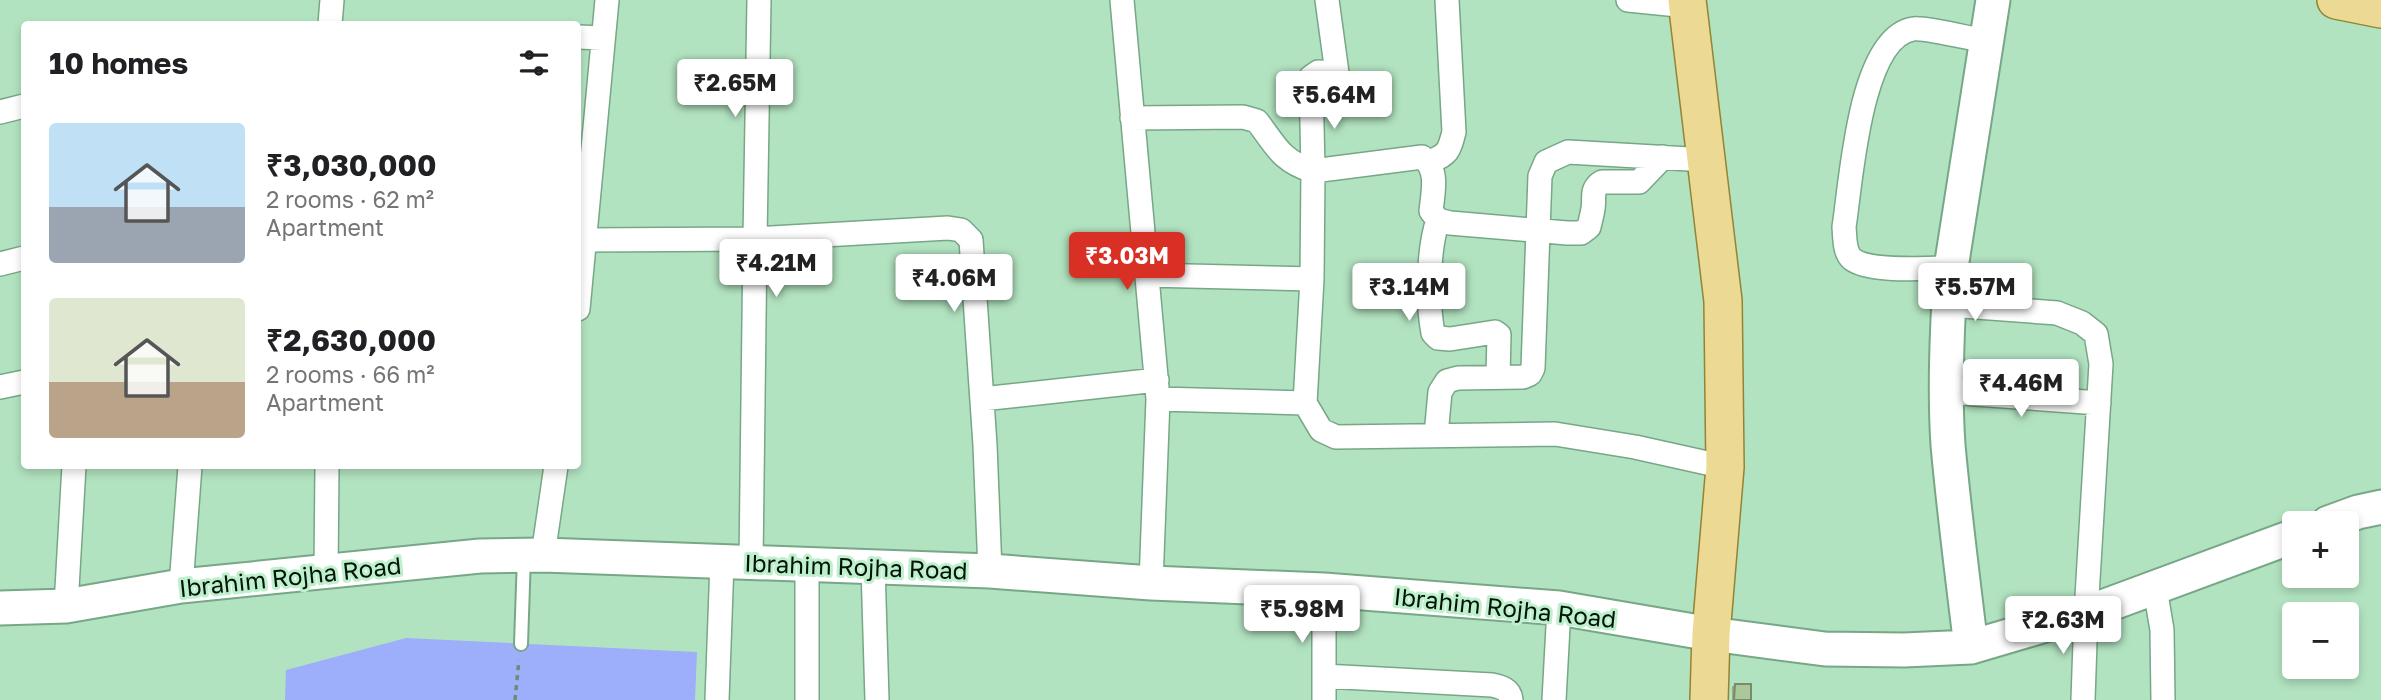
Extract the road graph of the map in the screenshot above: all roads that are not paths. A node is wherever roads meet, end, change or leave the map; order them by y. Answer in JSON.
{"nodes":[{"id":1,"x":332,"y":0,"type":"edge"},
{"id":2,"x":607,"y":0,"type":"edge"},
{"id":3,"x":758,"y":0,"type":"edge"},
{"id":4,"x":1122,"y":0,"type":"edge"},
{"id":5,"x":1328,"y":0,"type":"edge"},
{"id":6,"x":1447,"y":0,"type":"edge"},
{"id":7,"x":1628,"y":0,"type":"edge"},
{"id":8,"x":1993,"y":0,"type":"edge"},
{"id":9,"x":2336,"y":0,"type":"edge"},
{"id":10,"x":1687,"y":3,"type":"edge"},
{"id":11,"x":2381,"y":9,"type":"edge"},
{"id":12,"x":330,"y":21,"type":"edge"},
{"id":13,"x":581,"y":37,"type":"edge"},
{"id":14,"x":603,"y":38,"type":"junction"},
{"id":15,"x":1986,"y":41,"type":"junction"},
{"id":16,"x":21,"y":107,"type":"edge"},
{"id":17,"x":0,"y":112,"type":"edge"},
{"id":18,"x":1132,"y":118,"type":"junction"},
{"id":19,"x":1663,"y":158,"type":"junction"},
{"id":20,"x":1707,"y":160,"type":"junction"},
{"id":21,"x":1429,"y":162,"type":"junction"},
{"id":22,"x":1313,"y":171,"type":"junction"},
{"id":23,"x":584,"y":179,"type":"edge"},
{"id":24,"x":1438,"y":220,"type":"junction"},
{"id":25,"x":1537,"y":229,"type":"junction"},
{"id":26,"x":755,"y":239,"type":"junction"},
{"id":27,"x":585,"y":240,"type":"junction"},
{"id":28,"x":21,"y":259,"type":"edge"},
{"id":29,"x":0,"y":264,"type":"edge"},
{"id":30,"x":1951,"y":268,"type":"junction"},
{"id":31,"x":581,"y":272,"type":"edge"},
{"id":32,"x":1147,"y":275,"type":"junction"},
{"id":33,"x":1312,"y":279,"type":"junction"},
{"id":34,"x":1949,"y":305,"type":"junction"},
{"id":35,"x":1498,"y":377,"type":"junction"},
{"id":36,"x":21,"y":383,"type":"edge"},
{"id":37,"x":0,"y":387,"type":"edge"},
{"id":38,"x":1158,"y":389,"type":"junction"},
{"id":39,"x":1947,"y":391,"type":"junction"},
{"id":40,"x":982,"y":399,"type":"junction"},
{"id":41,"x":1305,"y":403,"type":"junction"},
{"id":42,"x":2099,"y":403,"type":"junction"},
{"id":43,"x":1436,"y":435,"type":"junction"},
{"id":44,"x":1725,"y":467,"type":"junction"},
{"id":45,"x":74,"y":469,"type":"edge"},
{"id":46,"x":190,"y":469,"type":"edge"},
{"id":47,"x":327,"y":469,"type":"edge"},
{"id":48,"x":555,"y":469,"type":"edge"},
{"id":49,"x":2381,"y":507,"type":"edge"},
{"id":50,"x":2359,"y":512,"type":"edge"},
{"id":51,"x":2282,"y":540,"type":"edge"},
{"id":52,"x":534,"y":555,"type":"junction"},
{"id":53,"x":736,"y":562,"type":"junction"},
{"id":54,"x":807,"y":565,"type":"junction"},
{"id":55,"x":873,"y":567,"type":"junction"},
{"id":56,"x":990,"y":571,"type":"junction"},
{"id":57,"x":326,"y":573,"type":"junction"},
{"id":58,"x":1151,"y":583,"type":"junction"},
{"id":59,"x":181,"y":586,"type":"junction"},
{"id":60,"x":2155,"y":588,"type":"junction"},
{"id":61,"x":1324,"y":590,"type":"junction"},
{"id":62,"x":66,"y":606,"type":"junction"},
{"id":63,"x":0,"y":608,"type":"edge"},
{"id":64,"x":1559,"y":608,"type":"junction"},
{"id":65,"x":2086,"y":613,"type":"junction"},
{"id":66,"x":1711,"y":634,"type":"junction"},
{"id":67,"x":520,"y":644,"type":"road end"},
{"id":68,"x":1970,"y":647,"type":"junction"},
{"id":69,"x":1324,"y":676,"type":"junction"},
{"id":70,"x":717,"y":700,"type":"edge"},
{"id":71,"x":807,"y":700,"type":"edge"},
{"id":72,"x":877,"y":700,"type":"edge"},
{"id":73,"x":1324,"y":700,"type":"edge"},
{"id":74,"x":1511,"y":700,"type":"edge"},
{"id":75,"x":1554,"y":700,"type":"edge"},
{"id":76,"x":1709,"y":700,"type":"edge"},
{"id":77,"x":2083,"y":700,"type":"edge"},
{"id":78,"x":2163,"y":700,"type":"edge"}],
"edges":[{"from":1,"to":12,"type":"street"},
{"from":2,"to":14,"type":"street"},
{"from":3,"to":26,"type":"street"},
{"from":4,"to":18,"type":"street"},
{"from":5,"to":22,"type":"street"},
{"from":6,"to":21,"type":"street"},
{"from":7,"to":10,"type":"street"},
{"from":8,"to":15,"type":"street"},
{"from":9,"to":11,"type":"main road"},
{"from":10,"to":20,"type":"main road"},
{"from":13,"to":14,"type":"street"},
{"from":14,"to":23,"type":"street"},
{"from":15,"to":30,"type":"street"},
{"from":15,"to":30,"type":"street"},
{"from":16,"to":17,"type":"street"},
{"from":18,"to":22,"type":"street"},
{"from":18,"to":32,"type":"street"},
{"from":19,"to":20,"type":"street"},
{"from":19,"to":25,"type":"street"},
{"from":19,"to":25,"type":"street"},
{"from":20,"to":44,"type":"main road"},
{"from":21,"to":22,"type":"street"},
{"from":21,"to":24,"type":"street"},
{"from":22,"to":33,"type":"street"},
{"from":23,"to":27,"type":"street"},
{"from":24,"to":25,"type":"street"},
{"from":24,"to":35,"type":"street"},
{"from":25,"to":35,"type":"street"},
{"from":26,"to":27,"type":"street"},
{"from":26,"to":40,"type":"street"},
{"from":26,"to":53,"type":"street"},
{"from":27,"to":31,"type":"street"},
{"from":28,"to":29,"type":"street"},
{"from":30,"to":34,"type":"street"},
{"from":32,"to":33,"type":"street"},
{"from":32,"to":38,"type":"street"},
{"from":33,"to":41,"type":"street"},
{"from":34,"to":39,"type":"street"},
{"from":34,"to":42,"type":"street"},
{"from":35,"to":43,"type":"street"},
{"from":36,"to":37,"type":"street"},
{"from":38,"to":40,"type":"street"},
{"from":38,"to":41,"type":"street"},
{"from":38,"to":58,"type":"street"},
{"from":39,"to":42,"type":"street"},
{"from":39,"to":68,"type":"street"},
{"from":40,"to":56,"type":"street"},
{"from":41,"to":43,"type":"street"},
{"from":42,"to":65,"type":"street"},
{"from":43,"to":44,"type":"street"},
{"from":44,"to":66,"type":"main road"},
{"from":45,"to":62,"type":"street"},
{"from":46,"to":59,"type":"street"},
{"from":47,"to":57,"type":"street"},
{"from":48,"to":52,"type":"street"},
{"from":49,"to":50,"type":"street"},
{"from":51,"to":60,"type":"street","name":"Ibrahim Rojha Road"},
{"from":52,"to":53,"type":"street","name":"Ibrahim Rojha Road"},
{"from":52,"to":57,"type":"street","name":"Ibrahim Rojha Road"},
{"from":52,"to":67,"type":"lane"},
{"from":53,"to":54,"type":"street","name":"Ibrahim Rojha Road"},
{"from":53,"to":70,"type":"street"},
{"from":54,"to":55,"type":"street","name":"Ibrahim Rojha Road"},
{"from":54,"to":71,"type":"street"},
{"from":55,"to":56,"type":"street","name":"Ibrahim Rojha Road"},
{"from":55,"to":72,"type":"street"},
{"from":56,"to":58,"type":"street","name":"Ibrahim Rojha Road"},
{"from":57,"to":59,"type":"street","name":"Ibrahim Rojha Road"},
{"from":58,"to":61,"type":"street","name":"Ibrahim Rojha Road"},
{"from":59,"to":62,"type":"street","name":"Ibrahim Rojha Road"},
{"from":60,"to":65,"type":"street","name":"Ibrahim Rojha Road"},
{"from":60,"to":78,"type":"street"},
{"from":61,"to":64,"type":"street","name":"Ibrahim Rojha Road"},
{"from":61,"to":69,"type":"street"},
{"from":62,"to":63,"type":"street","name":"Ibrahim Rojha Road"},
{"from":64,"to":66,"type":"street","name":"Ibrahim Rojha Road"},
{"from":64,"to":75,"type":"street"},
{"from":65,"to":68,"type":"street","name":"Ibrahim Rojha Road"},
{"from":65,"to":77,"type":"street"},
{"from":66,"to":68,"type":"street","name":"Ibrahim Rojha Road"},
{"from":66,"to":76,"type":"main road"},
{"from":69,"to":73,"type":"street"},
{"from":69,"to":74,"type":"street"}]}
